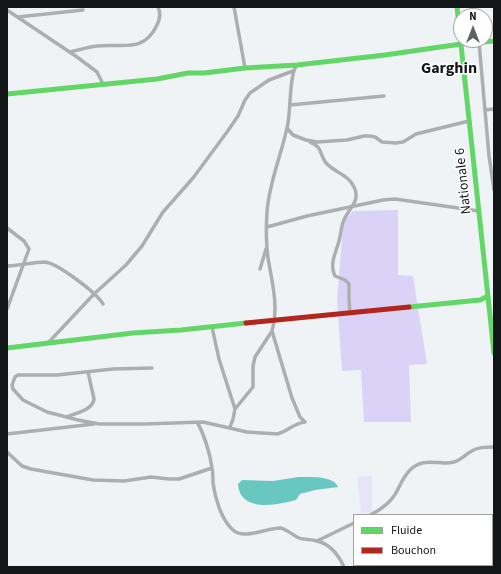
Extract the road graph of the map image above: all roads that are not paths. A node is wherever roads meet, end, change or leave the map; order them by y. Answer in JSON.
{"nodes":[{"id":1,"x":158,"y":7,"type":"edge"},
{"id":2,"x":234,"y":7,"type":"edge"},
{"id":3,"x":7,"y":10,"type":"edge"},
{"id":4,"x":83,"y":10,"type":"dead end"},
{"id":5,"x":18,"y":17,"type":"junction"},
{"id":6,"x":453,"y":45,"type":"edge"},
{"id":7,"x":461,"y":48,"type":"edge"},
{"id":8,"x":480,"y":48,"type":"edge"},
{"id":9,"x":70,"y":52,"type":"junction"},
{"id":10,"x":297,"y":65,"type":"junction"},
{"id":11,"x":245,"y":68,"type":"junction"},
{"id":12,"x":293,"y":71,"type":"junction"},
{"id":13,"x":103,"y":84,"type":"junction"},
{"id":14,"x":7,"y":94,"type":"edge"},
{"id":15,"x":384,"y":96,"type":"dead end"},
{"id":16,"x":290,"y":105,"type":"junction"},
{"id":17,"x":494,"y":109,"type":"edge"},
{"id":18,"x":485,"y":110,"type":"junction"},
{"id":19,"x":470,"y":121,"type":"junction"},
{"id":20,"x":287,"y":128,"type":"junction"},
{"id":21,"x":306,"y":140,"type":"junction"},
{"id":22,"x":493,"y":175,"type":"edge"},
{"id":23,"x":494,"y":190,"type":"edge"},
{"id":24,"x":352,"y":206,"type":"junction"},
{"id":25,"x":479,"y":210,"type":"junction"},
{"id":26,"x":7,"y":228,"type":"edge"},
{"id":27,"x":267,"y":228,"type":"junction"},
{"id":28,"x":267,"y":248,"type":"junction"},
{"id":29,"x":24,"y":264,"type":"junction"},
{"id":30,"x":7,"y":266,"type":"edge"},
{"id":31,"x":260,"y":269,"type":"dead end"},
{"id":32,"x":94,"y":294,"type":"junction"},
{"id":33,"x":488,"y":296,"type":"junction"},
{"id":34,"x":103,"y":304,"type":"dead end"},
{"id":35,"x":7,"y":309,"type":"edge"},
{"id":36,"x":350,"y":313,"type":"junction"},
{"id":37,"x":274,"y":320,"type":"junction"},
{"id":38,"x":212,"y":327,"type":"junction"},
{"id":39,"x":272,"y":331,"type":"junction"},
{"id":40,"x":48,"y":343,"type":"junction"},
{"id":41,"x":7,"y":348,"type":"edge"},
{"id":42,"x":494,"y":352,"type":"edge"},
{"id":43,"x":152,"y":368,"type":"dead end"},
{"id":44,"x":88,"y":372,"type":"junction"},
{"id":45,"x":234,"y":409,"type":"junction"},
{"id":46,"x":65,"y":417,"type":"junction"},
{"id":47,"x":197,"y":422,"type":"junction"},
{"id":48,"x":99,"y":424,"type":"junction"},
{"id":49,"x":230,"y":427,"type":"junction"},
{"id":50,"x":7,"y":434,"type":"edge"},
{"id":51,"x":494,"y":447,"type":"edge"},
{"id":52,"x":7,"y":452,"type":"edge"},
{"id":53,"x":212,"y":468,"type":"junction"},
{"id":54,"x":372,"y":514,"type":"edge"},
{"id":55,"x":353,"y":523,"type":"edge"},
{"id":56,"x":317,"y":541,"type":"junction"},
{"id":57,"x":344,"y":567,"type":"edge"}],
"edges":[{"from":1,"to":9,"type":"street"},
{"from":2,"to":11,"type":"street"},
{"from":3,"to":5,"type":"street"},
{"from":4,"to":5,"type":"street"},
{"from":5,"to":9,"type":"street"},
{"from":6,"to":10,"type":"street"},
{"from":7,"to":19,"type":"street","name":"Nationale 6"},
{"from":8,"to":18,"type":"street"},
{"from":9,"to":13,"type":"street"},
{"from":10,"to":11,"type":"street"},
{"from":10,"to":12,"type":"street"},
{"from":11,"to":13,"type":"street"},
{"from":12,"to":16,"type":"street"},
{"from":12,"to":32,"type":"street"},
{"from":13,"to":14,"type":"street"},
{"from":15,"to":16,"type":"street"},
{"from":16,"to":20,"type":"street"},
{"from":17,"to":18,"type":"street"},
{"from":18,"to":22,"type":"street"},
{"from":19,"to":21,"type":"street"},
{"from":19,"to":25,"type":"street","name":"Nationale 6"},
{"from":20,"to":21,"type":"street"},
{"from":20,"to":27,"type":"street"},
{"from":21,"to":24,"type":"street"},
{"from":22,"to":23,"type":"street"},
{"from":24,"to":25,"type":"street"},
{"from":24,"to":27,"type":"street"},
{"from":24,"to":36,"type":"street"},
{"from":25,"to":33,"type":"street","name":"Nationale 6"},
{"from":26,"to":29,"type":"street"},
{"from":27,"to":28,"type":"street"},
{"from":28,"to":31,"type":"street"},
{"from":28,"to":37,"type":"street"},
{"from":29,"to":30,"type":"street"},
{"from":29,"to":32,"type":"street"},
{"from":29,"to":35,"type":"street"},
{"from":32,"to":34,"type":"street"},
{"from":32,"to":40,"type":"street"},
{"from":33,"to":36,"type":"street"},
{"from":33,"to":42,"type":"street","name":"Nationale 6"},
{"from":36,"to":37,"type":"street"},
{"from":37,"to":38,"type":"street"},
{"from":37,"to":39,"type":"street"},
{"from":38,"to":40,"type":"street"},
{"from":38,"to":45,"type":"street"},
{"from":39,"to":45,"type":"street"},
{"from":39,"to":49,"type":"street"},
{"from":40,"to":41,"type":"street"},
{"from":43,"to":44,"type":"street"},
{"from":44,"to":46,"type":"street"},
{"from":44,"to":46,"type":"street"},
{"from":45,"to":49,"type":"street"},
{"from":46,"to":48,"type":"street"},
{"from":47,"to":48,"type":"street"},
{"from":47,"to":49,"type":"street"},
{"from":47,"to":53,"type":"street"},
{"from":48,"to":50,"type":"street"},
{"from":51,"to":54,"type":"street"},
{"from":52,"to":53,"type":"street"},
{"from":53,"to":56,"type":"street"},
{"from":55,"to":56,"type":"street"},
{"from":56,"to":57,"type":"street"}]}
